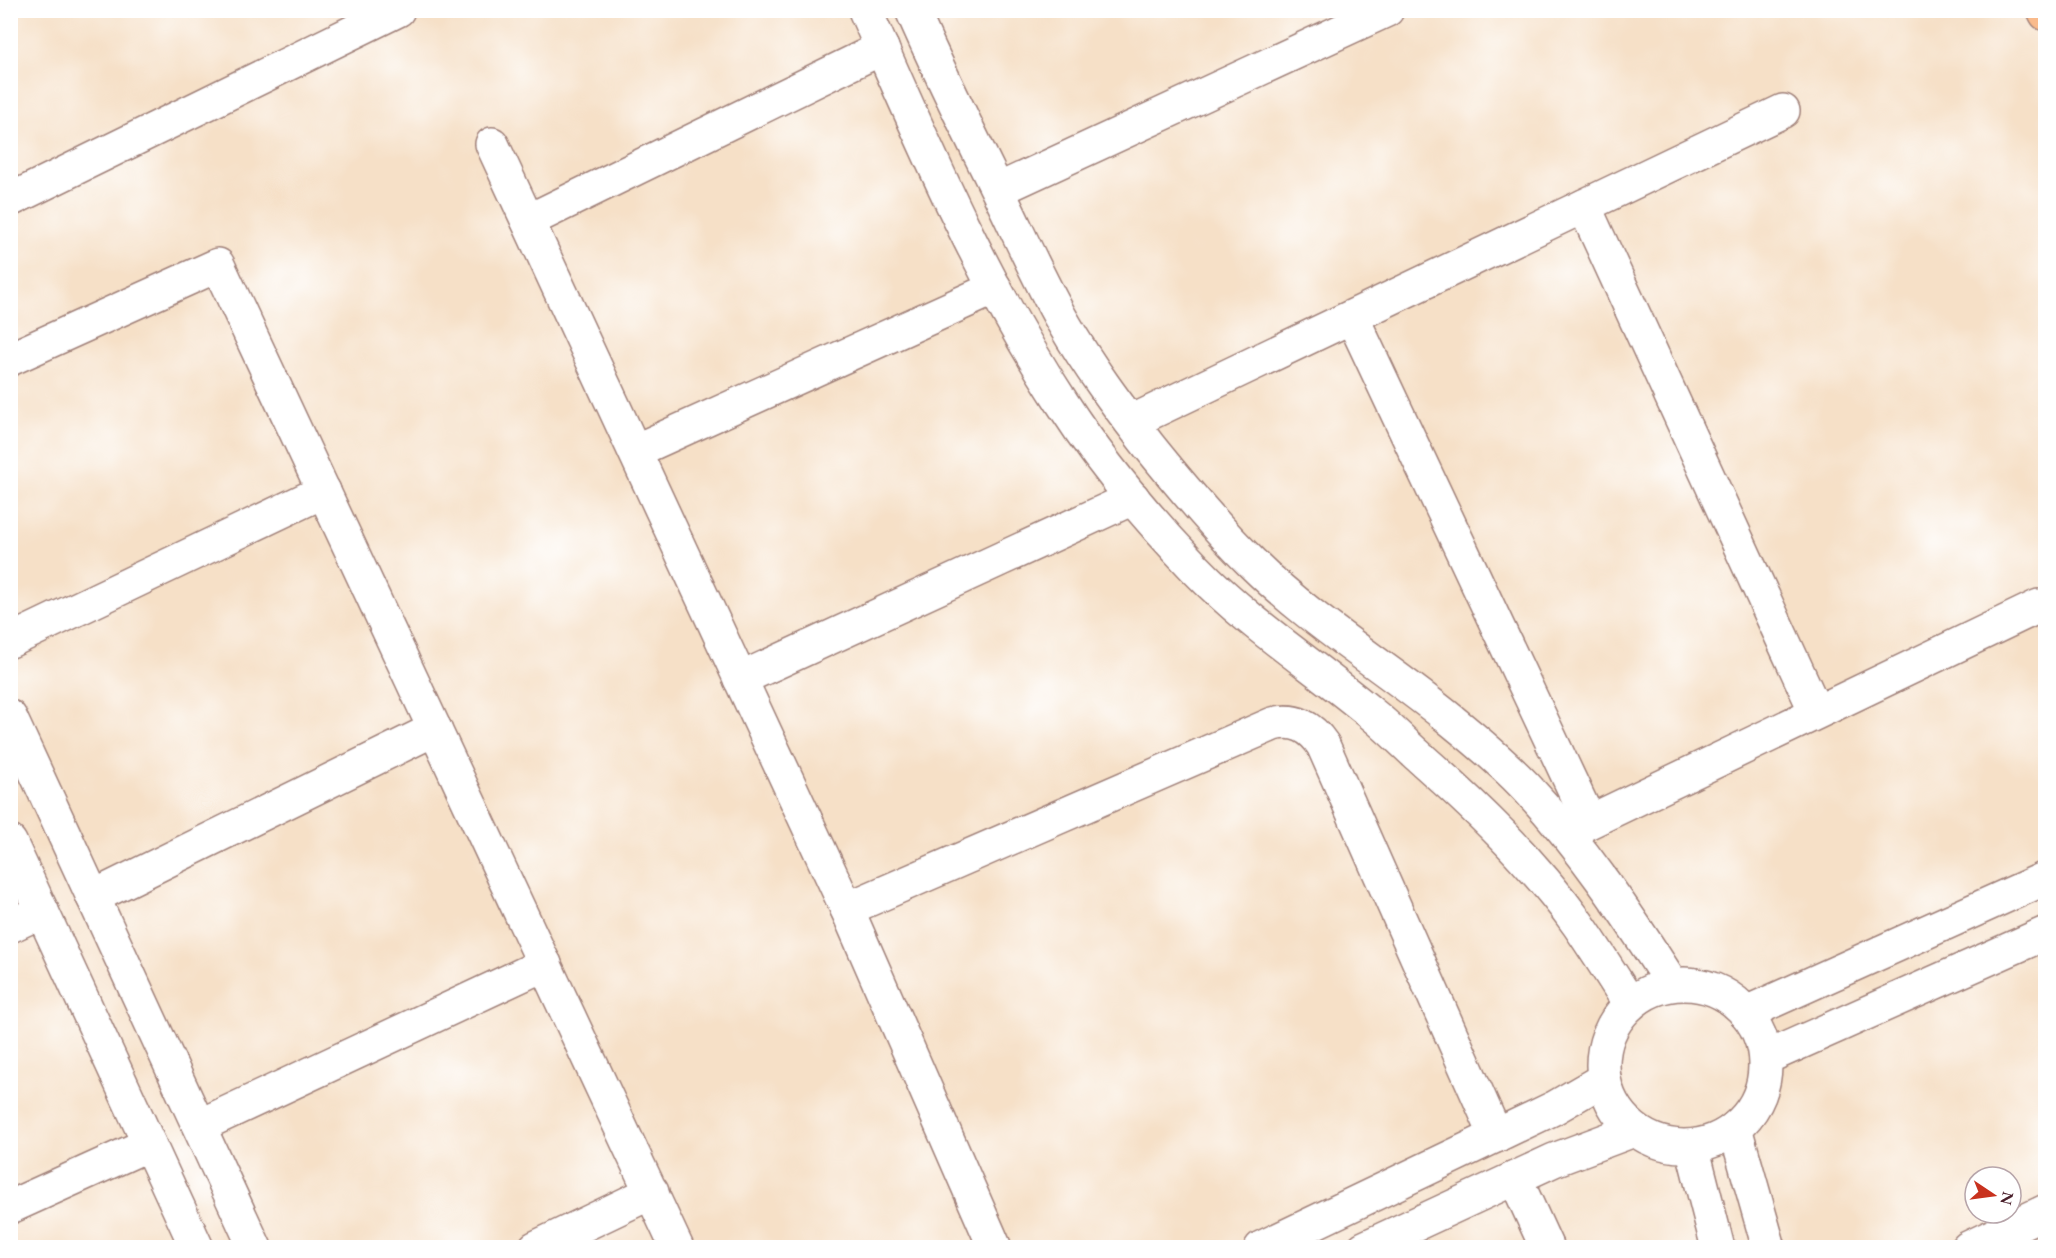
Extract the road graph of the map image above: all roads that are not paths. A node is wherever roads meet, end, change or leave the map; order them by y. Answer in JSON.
{"nodes":[{"id":1,"x":398,"y":10,"type":"edge"},
{"id":2,"x":865,"y":10,"type":"edge"},
{"id":3,"x":912,"y":10,"type":"edge"},
{"id":4,"x":1387,"y":10,"type":"edge"},
{"id":5,"x":882,"y":48,"type":"junction"},
{"id":6,"x":1783,"y":111,"type":"dead end"},
{"id":7,"x":492,"y":144,"type":"dead end"},
{"id":8,"x":998,"y":190,"type":"junction"},
{"id":9,"x":10,"y":200,"type":"edge"},
{"id":10,"x":1584,"y":206,"type":"junction"},
{"id":11,"x":528,"y":221,"type":"junction"},
{"id":12,"x":995,"y":288,"type":"junction"},
{"id":13,"x":1352,"y":317,"type":"junction"},
{"id":14,"x":10,"y":359,"type":"edge"},
{"id":15,"x":1131,"y":422,"type":"junction"},
{"id":16,"x":634,"y":451,"type":"junction"},
{"id":17,"x":324,"y":491,"type":"junction"},
{"id":18,"x":1133,"y":498,"type":"junction"},
{"id":19,"x":2039,"y":606,"type":"dead end"},
{"id":20,"x":10,"y":641,"type":"edge"},
{"id":21,"x":740,"y":679,"type":"junction"},
{"id":22,"x":1816,"y":712,"type":"junction"},
{"id":23,"x":10,"y":717,"type":"edge"},
{"id":24,"x":435,"y":729,"type":"junction"},
{"id":25,"x":1577,"y":827,"type":"junction"},
{"id":26,"x":10,"y":842,"type":"edge"},
{"id":27,"x":2046,"y":878,"type":"edge"},
{"id":28,"x":93,"y":897,"type":"junction"},
{"id":29,"x":847,"y":909,"type":"junction"},
{"id":30,"x":42,"y":911,"type":"junction"},
{"id":31,"x":10,"y":926,"type":"edge"},
{"id":32,"x":2046,"y":933,"type":"edge"},
{"id":33,"x":545,"y":964,"type":"junction"},
{"id":34,"x":1672,"y":984,"type":"junction"},
{"id":35,"x":1630,"y":1004,"type":"junction"},
{"id":36,"x":1746,"y":1013,"type":"junction"},
{"id":37,"x":1765,"y":1058,"type":"junction"},
{"id":38,"x":1604,"y":1079,"type":"junction"},
{"id":39,"x":199,"y":1126,"type":"junction"},
{"id":40,"x":1735,"y":1128,"type":"junction"},
{"id":41,"x":1634,"y":1130,"type":"junction"},
{"id":42,"x":1496,"y":1136,"type":"junction"},
{"id":43,"x":149,"y":1144,"type":"junction"},
{"id":44,"x":1692,"y":1146,"type":"junction"},
{"id":45,"x":1515,"y":1178,"type":"junction"},
{"id":46,"x":652,"y":1192,"type":"junction"},
{"id":47,"x":10,"y":1207,"type":"edge"},
{"id":48,"x":2046,"y":1210,"type":"edge"},
{"id":49,"x":1275,"y":1245,"type":"edge"},
{"id":50,"x":197,"y":1248,"type":"edge"},
{"id":51,"x":255,"y":1248,"type":"edge"},
{"id":52,"x":535,"y":1248,"type":"edge"},
{"id":53,"x":677,"y":1248,"type":"edge"},
{"id":54,"x":995,"y":1248,"type":"edge"},
{"id":55,"x":1364,"y":1248,"type":"edge"},
{"id":56,"x":1546,"y":1248,"type":"edge"},
{"id":57,"x":1718,"y":1248,"type":"edge"},
{"id":58,"x":1769,"y":1248,"type":"edge"},
{"id":59,"x":1968,"y":1248,"type":"edge"}],
"edges":[{"from":1,"to":9,"type":"street"},
{"from":2,"to":5,"type":"street"},
{"from":3,"to":8,"type":"street"},
{"from":4,"to":8,"type":"street"},
{"from":5,"to":11,"type":"street"},
{"from":5,"to":12,"type":"street"},
{"from":6,"to":10,"type":"street"},
{"from":7,"to":11,"type":"street"},
{"from":8,"to":15,"type":"street"},
{"from":10,"to":13,"type":"street"},
{"from":10,"to":22,"type":"street"},
{"from":11,"to":16,"type":"street"},
{"from":12,"to":16,"type":"street"},
{"from":12,"to":18,"type":"street"},
{"from":13,"to":15,"type":"street"},
{"from":13,"to":25,"type":"street"},
{"from":14,"to":17,"type":"street"},
{"from":15,"to":25,"type":"street"},
{"from":16,"to":21,"type":"street"},
{"from":17,"to":20,"type":"street"},
{"from":17,"to":24,"type":"street"},
{"from":18,"to":21,"type":"street"},
{"from":18,"to":35,"type":"street"},
{"from":19,"to":22,"type":"street"},
{"from":21,"to":29,"type":"street"},
{"from":22,"to":25,"type":"street"},
{"from":23,"to":28,"type":"street"},
{"from":24,"to":28,"type":"street"},
{"from":24,"to":33,"type":"street"},
{"from":25,"to":34,"type":"street"},
{"from":26,"to":30,"type":"street"},
{"from":27,"to":36,"type":"street"},
{"from":28,"to":39,"type":"street"},
{"from":29,"to":42,"type":"street"},
{"from":29,"to":54,"type":"street"},
{"from":30,"to":31,"type":"street"},
{"from":30,"to":43,"type":"street"},
{"from":32,"to":37,"type":"street"},
{"from":33,"to":39,"type":"street"},
{"from":33,"to":46,"type":"street"},
{"from":34,"to":35,"type":"street"},
{"from":34,"to":36,"type":"street"},
{"from":35,"to":38,"type":"street"},
{"from":36,"to":37,"type":"street"},
{"from":37,"to":40,"type":"street"},
{"from":38,"to":41,"type":"street"},
{"from":38,"to":42,"type":"street"},
{"from":39,"to":51,"type":"street"},
{"from":40,"to":44,"type":"street"},
{"from":40,"to":58,"type":"street"},
{"from":41,"to":44,"type":"street"},
{"from":41,"to":45,"type":"street"},
{"from":42,"to":49,"type":"street"},
{"from":43,"to":47,"type":"street"},
{"from":43,"to":50,"type":"street"},
{"from":44,"to":57,"type":"street"},
{"from":45,"to":55,"type":"street"},
{"from":45,"to":56,"type":"street"},
{"from":46,"to":52,"type":"street"},
{"from":46,"to":53,"type":"street"},
{"from":48,"to":59,"type":"street"}]}
